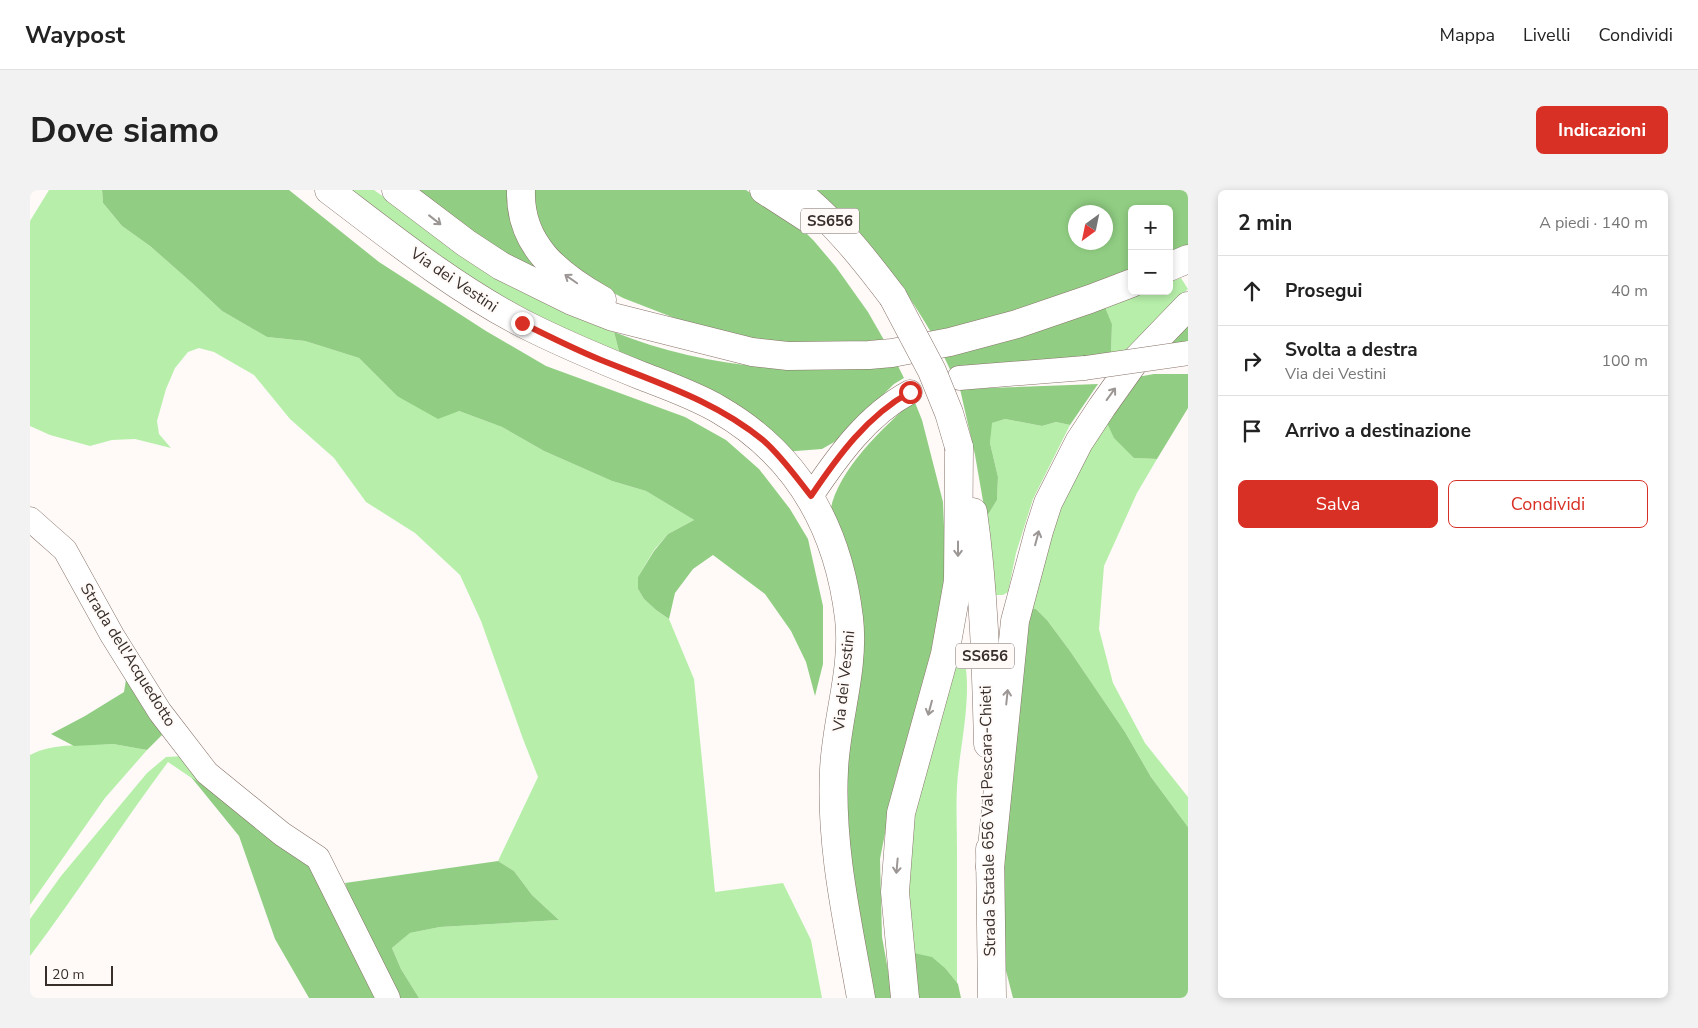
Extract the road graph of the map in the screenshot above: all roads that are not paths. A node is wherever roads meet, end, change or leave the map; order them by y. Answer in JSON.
{"nodes":[{"id":1,"x":328,"y":190,"type":"edge"},
{"id":2,"x":396,"y":190,"type":"edge"},
{"id":3,"x":521,"y":190,"type":"edge"},
{"id":4,"x":764,"y":190,"type":"edge"},
{"id":5,"x":795,"y":190,"type":"edge"},
{"id":6,"x":862,"y":255,"type":"junction"},
{"id":7,"x":1188,"y":259,"type":"edge"},
{"id":8,"x":1173,"y":266,"type":"edge"},
{"id":9,"x":1128,"y":285,"type":"edge"},
{"id":10,"x":1188,"y":306,"type":"edge"},
{"id":11,"x":659,"y":329,"type":"junction"},
{"id":12,"x":1188,"y":353,"type":"edge"},
{"id":13,"x":959,"y":378,"type":"dead end"},
{"id":14,"x":910,"y":392,"type":"dead end"},
{"id":15,"x":959,"y":447,"type":"junction"},
{"id":16,"x":811,"y":496,"type":"junction"},
{"id":17,"x":30,"y":519,"type":"edge"},
{"id":18,"x":990,"y":867,"type":"junction"},
{"id":19,"x":990,"y":940,"type":"junction"},
{"id":20,"x":388,"y":998,"type":"edge"},
{"id":21,"x":861,"y":998,"type":"edge"},
{"id":22,"x":905,"y":998,"type":"edge"},
{"id":23,"x":992,"y":998,"type":"edge"},
{"id":24,"x":1004,"y":998,"type":"edge"}],
"edges":[{"from":1,"to":16,"type":"main road","name":"Via dei Vestini"},
{"from":2,"to":11,"type":"main road","one_way":true},
{"from":11,"to":3,"type":"main road","one_way":true},
{"from":4,"to":6,"type":"main road"},
{"from":5,"to":6,"type":"main road","name":"Strada Statale 656 Val Pescara-Chieti","number":"SS656"},
{"from":6,"to":15,"type":"main road","name":"Strada Statale 656 Val Pescara-Chieti","number":"SS656","bridge":true},
{"from":7,"to":8,"type":"main road"},
{"from":9,"to":11,"type":"main road"},
{"from":18,"to":10,"type":"main road","one_way":true},
{"from":12,"to":13,"type":"street","bridge":true},
{"from":14,"to":16,"type":"street"},
{"from":15,"to":18,"type":"main road","name":"Strada Statale 656 Val Pescara-Chieti","number":"SS656"},
{"from":15,"to":22,"type":"main road","one_way":true},
{"from":16,"to":21,"type":"main road","name":"Via dei Vestini"},
{"from":17,"to":20,"type":"street","name":"Strada dell'Acquedotto"},
{"from":18,"to":19,"type":"main road","name":"Strada Statale 656 Val Pescara-Chieti","number":"SS656"},
{"from":19,"to":23,"type":"main road","name":"Strada Statale 656 Val Pescara-Chieti","number":"SS656"},
{"from":19,"to":24,"type":"main road"}]}
